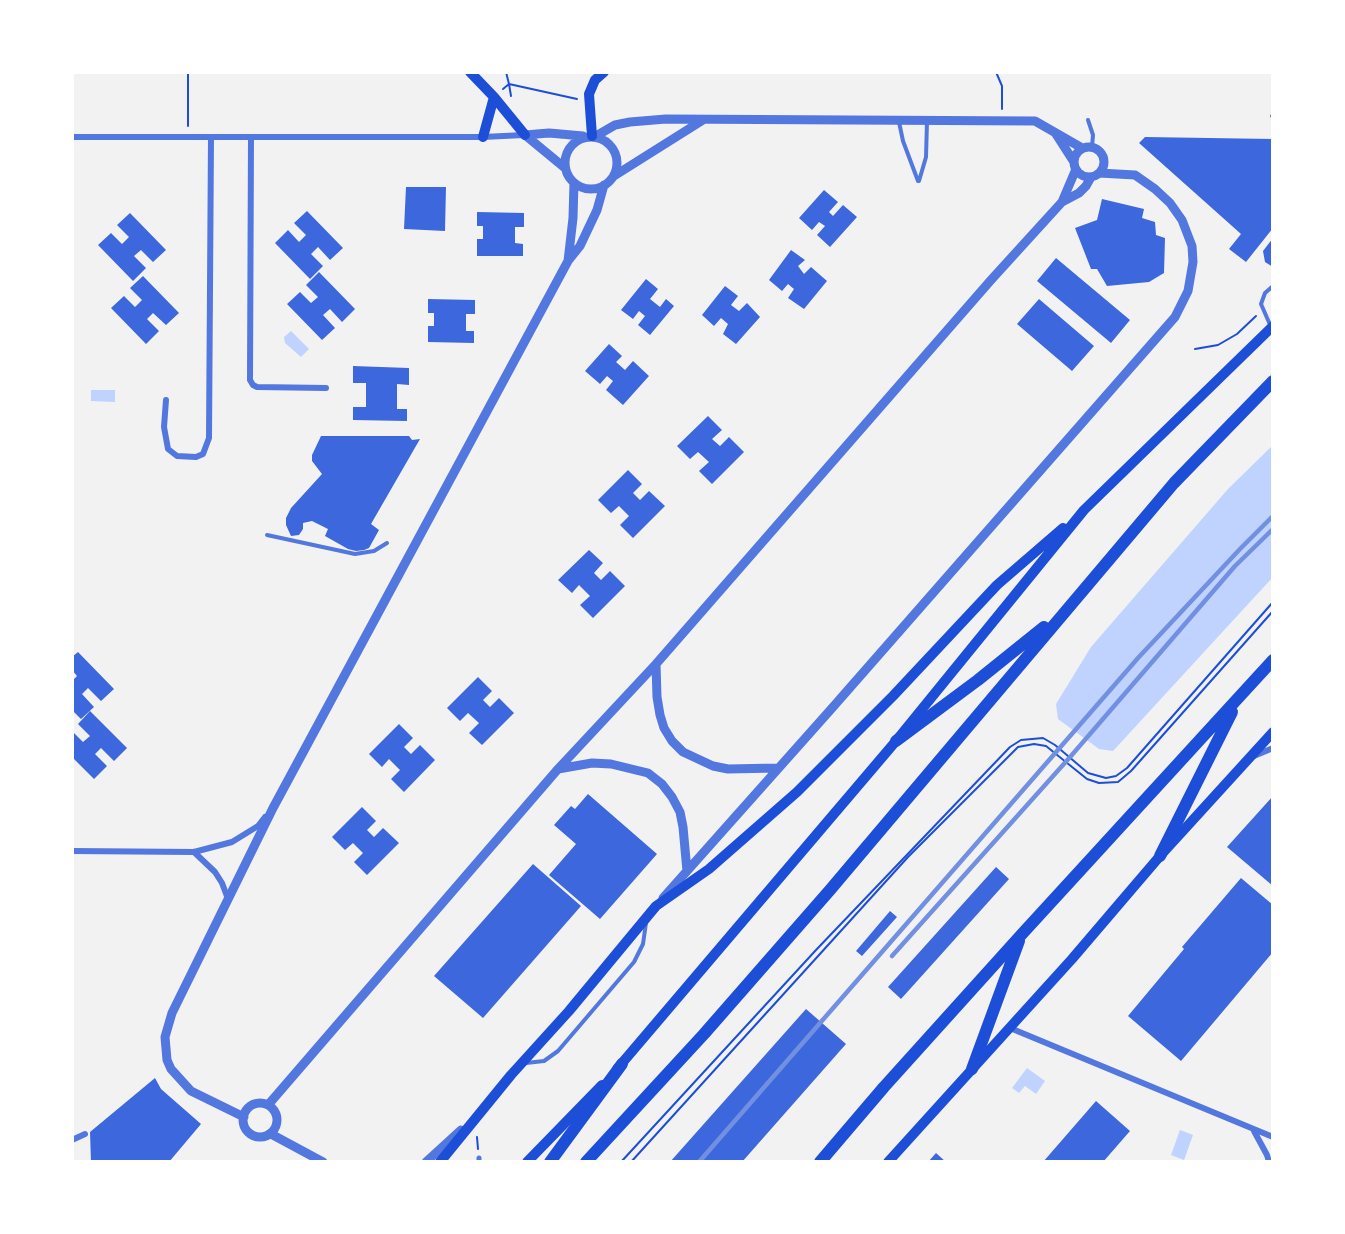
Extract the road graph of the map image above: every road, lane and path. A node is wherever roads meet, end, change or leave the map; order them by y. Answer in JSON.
{"nodes":[{"id":1,"x":188,"y":72,"type":"edge"},
{"id":2,"x":470,"y":72,"type":"edge"},
{"id":3,"x":506,"y":72,"type":"edge"},
{"id":4,"x":604,"y":72,"type":"edge"},
{"id":5,"x":996,"y":72,"type":"edge"},
{"id":6,"x":494,"y":97,"type":"junction"},
{"id":7,"x":589,"y":102,"type":"junction"},
{"id":8,"x":705,"y":118,"type":"junction"},
{"id":9,"x":899,"y":120,"type":"junction"},
{"id":10,"x":927,"y":120,"type":"junction"},
{"id":11,"x":1088,"y":120,"type":"dead end"},
{"id":12,"x":1003,"y":121,"type":"junction"},
{"id":13,"x":1056,"y":134,"type":"junction"},
{"id":14,"x":525,"y":135,"type":"junction"},
{"id":15,"x":72,"y":136,"type":"edge"},
{"id":16,"x":211,"y":137,"type":"junction"},
{"id":17,"x":483,"y":137,"type":"junction"},
{"id":18,"x":591,"y":137,"type":"junction"},
{"id":19,"x":189,"y":138,"type":"junction"},
{"id":20,"x":251,"y":138,"type":"junction"},
{"id":21,"x":1087,"y":148,"type":"junction"},
{"id":22,"x":1075,"y":166,"type":"junction"},
{"id":23,"x":566,"y":168,"type":"junction"},
{"id":24,"x":1095,"y":175,"type":"junction"},
{"id":25,"x":614,"y":176,"type":"junction"},
{"id":26,"x":574,"y":183,"type":"junction"},
{"id":27,"x":604,"y":185,"type":"junction"},
{"id":28,"x":1062,"y":202,"type":"junction"},
{"id":29,"x":568,"y":261,"type":"junction"},
{"id":30,"x":1273,"y":286,"type":"edge"},
{"id":31,"x":1254,"y":318,"type":"dead end"},
{"id":32,"x":1272,"y":326,"type":"edge"},
{"id":33,"x":1195,"y":349,"type":"dead end"},
{"id":34,"x":1273,"y":381,"type":"edge"},
{"id":35,"x":326,"y":388,"type":"dead end"},
{"id":36,"x":166,"y":400,"type":"dead end"},
{"id":37,"x":1084,"y":510,"type":"junction"},
{"id":38,"x":267,"y":535,"type":"dead end"},
{"id":39,"x":387,"y":543,"type":"dead end"},
{"id":40,"x":1273,"y":602,"type":"edge"},
{"id":41,"x":1066,"y":609,"type":"junction"},
{"id":42,"x":1273,"y":610,"type":"edge"},
{"id":43,"x":1273,"y":660,"type":"edge"},
{"id":44,"x":656,"y":664,"type":"junction"},
{"id":45,"x":1239,"y":698,"type":"junction"},
{"id":46,"x":1273,"y":732,"type":"edge"},
{"id":47,"x":896,"y":741,"type":"junction"},
{"id":48,"x":1273,"y":748,"type":"edge"},
{"id":49,"x":1248,"y":759,"type":"junction"},
{"id":50,"x":777,"y":768,"type":"junction"},
{"id":51,"x":558,"y":769,"type":"junction"},
{"id":52,"x":273,"y":808,"type":"junction"},
{"id":53,"x":72,"y":851,"type":"edge"},
{"id":54,"x":195,"y":852,"type":"junction"},
{"id":55,"x":1160,"y":856,"type":"junction"},
{"id":56,"x":687,"y":871,"type":"junction"},
{"id":57,"x":228,"y":899,"type":"junction"},
{"id":58,"x":656,"y":906,"type":"junction"},
{"id":59,"x":647,"y":916,"type":"junction"},
{"id":60,"x":1022,"y":934,"type":"junction"},
{"id":61,"x":1009,"y":1028,"type":"junction"},
{"id":62,"x":522,"y":1063,"type":"junction"},
{"id":63,"x":622,"y":1064,"type":"junction"},
{"id":64,"x":972,"y":1069,"type":"junction"},
{"id":65,"x":268,"y":1105,"type":"junction"},
{"id":66,"x":246,"y":1112,"type":"junction"},
{"id":67,"x":478,"y":1114,"type":"junction"},
{"id":68,"x":274,"y":1130,"type":"junction"},
{"id":69,"x":1254,"y":1131,"type":"junction"},
{"id":70,"x":85,"y":1134,"type":"dead end"},
{"id":71,"x":477,"y":1137,"type":"dead end"},
{"id":72,"x":1273,"y":1137,"type":"edge"},
{"id":73,"x":72,"y":1140,"type":"edge"},
{"id":74,"x":477,"y":1146,"type":"dead end"},
{"id":75,"x":895,"y":1159,"type":"edge"},
{"id":76,"x":1270,"y":1159,"type":"edge"},
{"id":77,"x":323,"y":1162,"type":"edge"},
{"id":78,"x":426,"y":1162,"type":"edge"},
{"id":79,"x":440,"y":1162,"type":"edge"},
{"id":80,"x":527,"y":1162,"type":"edge"},
{"id":81,"x":550,"y":1162,"type":"edge"},
{"id":82,"x":586,"y":1162,"type":"edge"},
{"id":83,"x":621,"y":1162,"type":"edge"},
{"id":84,"x":631,"y":1162,"type":"edge"},
{"id":85,"x":820,"y":1162,"type":"edge"}],
"edges":[{"from":1,"to":19,"type":"path"},
{"from":2,"to":6,"type":"main road"},
{"from":3,"to":7,"type":"path"},
{"from":4,"to":7,"type":"main road"},
{"from":5,"to":12,"type":"path"},
{"from":6,"to":14,"type":"main road"},
{"from":6,"to":17,"type":"main road"},
{"from":7,"to":18,"type":"main road"},
{"from":8,"to":9,"type":"street"},
{"from":8,"to":18,"type":"street"},
{"from":8,"to":25,"type":"street"},
{"from":9,"to":10,"type":"street"},
{"from":9,"to":10,"type":"lane"},
{"from":10,"to":12,"type":"street"},
{"from":11,"to":21,"type":"lane"},
{"from":12,"to":13,"type":"street"},
{"from":13,"to":21,"type":"street"},
{"from":13,"to":22,"type":"street"},
{"from":14,"to":17,"type":"street"},
{"from":14,"to":18,"type":"street"},
{"from":14,"to":23,"type":"street"},
{"from":15,"to":19,"type":"street"},
{"from":16,"to":19,"type":"street"},
{"from":16,"to":20,"type":"street"},
{"from":16,"to":36,"type":"street"},
{"from":17,"to":20,"type":"street"},
{"from":18,"to":23,"type":"street"},
{"from":18,"to":25,"type":"street"},
{"from":20,"to":35,"type":"street"},
{"from":21,"to":22,"type":"street"},
{"from":21,"to":24,"type":"street"},
{"from":22,"to":24,"type":"street"},
{"from":22,"to":28,"type":"street"},
{"from":23,"to":26,"type":"street"},
{"from":24,"to":28,"type":"street"},
{"from":24,"to":50,"type":"street"},
{"from":25,"to":27,"type":"street"},
{"from":26,"to":27,"type":"street"},
{"from":26,"to":29,"type":"street"},
{"from":27,"to":29,"type":"street"},
{"from":28,"to":44,"type":"street"},
{"from":29,"to":52,"type":"street"},
{"from":30,"to":32,"type":"lane"},
{"from":31,"to":33,"type":"path"},
{"from":32,"to":37,"type":"main road"},
{"from":34,"to":41,"type":"highway"},
{"from":37,"to":47,"type":"main road"},
{"from":37,"to":58,"type":"main road"},
{"from":38,"to":39,"type":"lane"},
{"from":40,"to":83,"type":"path"},
{"from":41,"to":47,"type":"highway"},
{"from":41,"to":82,"type":"highway"},
{"from":42,"to":84,"type":"path"},
{"from":43,"to":45,"type":"highway"},
{"from":44,"to":50,"type":"street"},
{"from":44,"to":51,"type":"street"},
{"from":45,"to":55,"type":"highway"},
{"from":45,"to":60,"type":"highway"},
{"from":46,"to":49,"type":"main road"},
{"from":47,"to":63,"type":"main road"},
{"from":48,"to":49,"type":"street"},
{"from":49,"to":55,"type":"main road"},
{"from":50,"to":56,"type":"street"},
{"from":51,"to":56,"type":"street"},
{"from":51,"to":65,"type":"street"},
{"from":52,"to":54,"type":"street"},
{"from":52,"to":57,"type":"street"},
{"from":53,"to":54,"type":"street"},
{"from":54,"to":57,"type":"street"},
{"from":55,"to":61,"type":"main road"},
{"from":56,"to":58,"type":"street"},
{"from":57,"to":66,"type":"street"},
{"from":58,"to":59,"type":"main road"},
{"from":59,"to":62,"type":"main road"},
{"from":59,"to":62,"type":"lane"},
{"from":60,"to":64,"type":"highway"},
{"from":60,"to":85,"type":"highway"},
{"from":61,"to":64,"type":"main road"},
{"from":61,"to":69,"type":"street"},
{"from":62,"to":67,"type":"main road"},
{"from":63,"to":80,"type":"main road"},
{"from":63,"to":81,"type":"highway"},
{"from":64,"to":75,"type":"main road"},
{"from":65,"to":66,"type":"street"},
{"from":65,"to":68,"type":"street"},
{"from":66,"to":68,"type":"street"},
{"from":67,"to":78,"type":"street"},
{"from":67,"to":79,"type":"main road"},
{"from":68,"to":77,"type":"street"},
{"from":69,"to":72,"type":"street"},
{"from":69,"to":76,"type":"street"},
{"from":70,"to":73,"type":"street"},
{"from":71,"to":74,"type":"path"}]}
